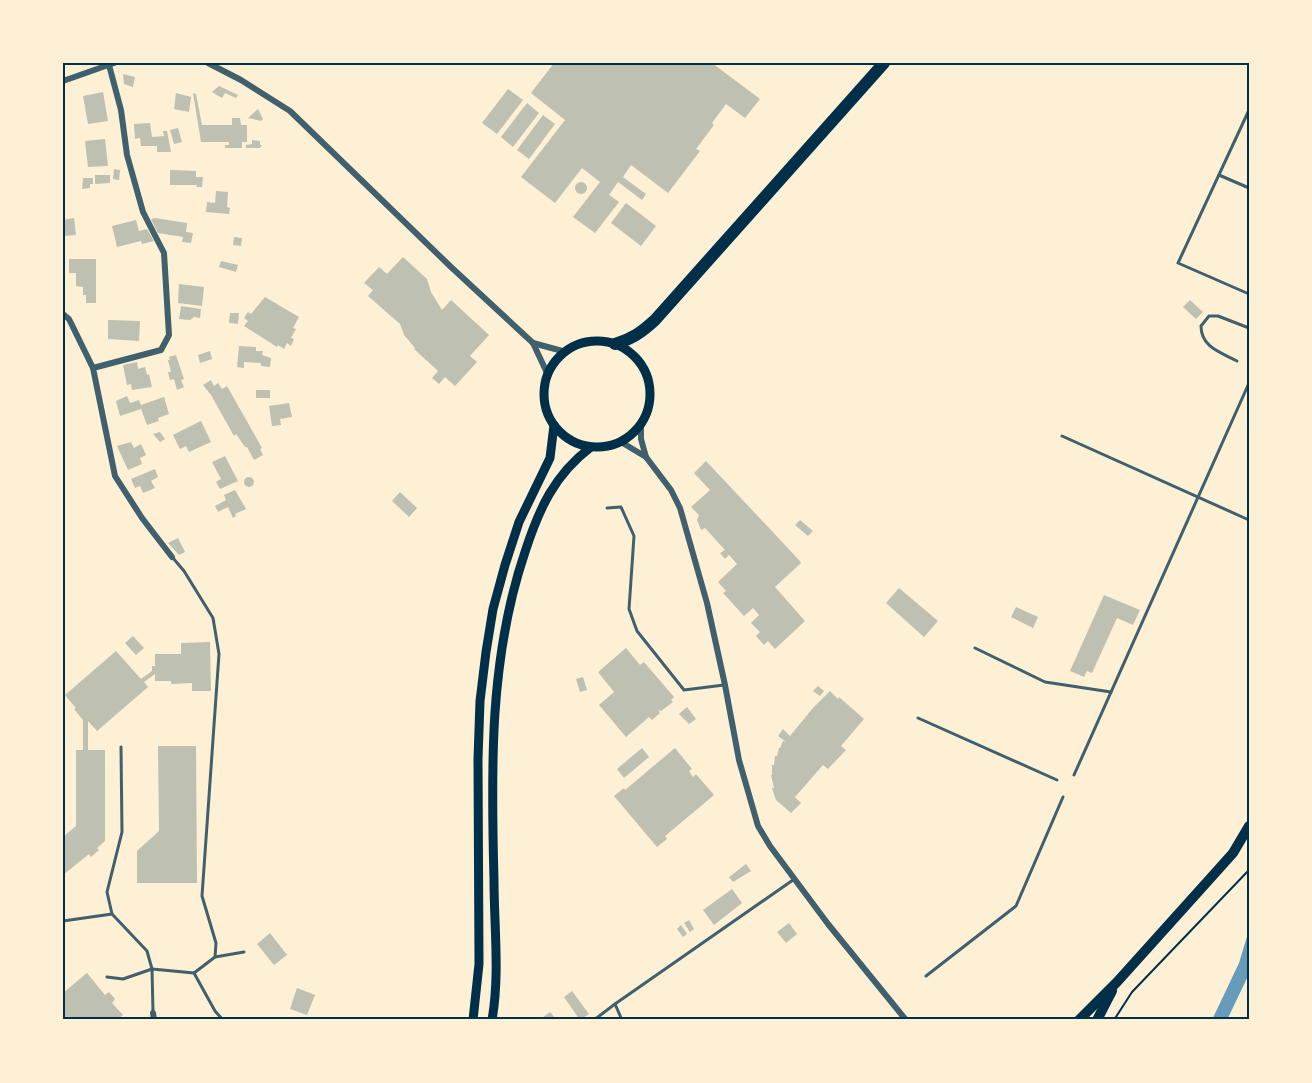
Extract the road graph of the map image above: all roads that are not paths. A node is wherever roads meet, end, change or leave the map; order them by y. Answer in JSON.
{"nodes":[{"id":1,"x":208,"y":63,"type":"edge"},
{"id":2,"x":884,"y":63,"type":"edge"},
{"id":3,"x":112,"y":64,"type":"edge"},
{"id":4,"x":63,"y":81,"type":"edge"},
{"id":5,"x":1249,"y":110,"type":"edge"},
{"id":6,"x":1219,"y":175,"type":"junction"},
{"id":7,"x":1249,"y":188,"type":"edge"},
{"id":8,"x":1249,"y":294,"type":"edge"},
{"id":9,"x":63,"y":314,"type":"edge"},
{"id":10,"x":1249,"y":328,"type":"edge"},
{"id":11,"x":533,"y":343,"type":"junction"},
{"id":12,"x":615,"y":344,"type":"junction"},
{"id":13,"x":566,"y":352,"type":"junction"},
{"id":14,"x":1237,"y":361,"type":"dead end"},
{"id":15,"x":93,"y":368,"type":"junction"},
{"id":16,"x":548,"y":375,"type":"junction"},
{"id":17,"x":1249,"y":383,"type":"edge"},
{"id":18,"x":641,"y":425,"type":"junction"},
{"id":19,"x":554,"y":426,"type":"junction"},
{"id":20,"x":1062,"y":436,"type":"dead end"},
{"id":21,"x":621,"y":442,"type":"junction"},
{"id":22,"x":591,"y":447,"type":"junction"},
{"id":23,"x":646,"y":457,"type":"junction"},
{"id":24,"x":1198,"y":497,"type":"junction"},
{"id":25,"x":607,"y":508,"type":"dead end"},
{"id":26,"x":1249,"y":520,"type":"edge"},
{"id":27,"x":172,"y":557,"type":"joint"},
{"id":28,"x":975,"y":648,"type":"dead end"},
{"id":29,"x":725,"y":685,"type":"junction"},
{"id":30,"x":1111,"y":692,"type":"junction"},
{"id":31,"x":918,"y":718,"type":"dead end"},
{"id":32,"x":121,"y":747,"type":"dead end"},
{"id":33,"x":1074,"y":775,"type":"dead end"},
{"id":34,"x":1057,"y":780,"type":"dead end"},
{"id":35,"x":1063,"y":797,"type":"dead end"},
{"id":36,"x":1249,"y":826,"type":"edge"},
{"id":37,"x":795,"y":879,"type":"junction"},
{"id":38,"x":112,"y":914,"type":"junction"},
{"id":39,"x":63,"y":921,"type":"edge"},
{"id":40,"x":244,"y":952,"type":"dead end"},
{"id":41,"x":215,"y":957,"type":"junction"},
{"id":42,"x":152,"y":969,"type":"junction"},
{"id":43,"x":194,"y":973,"type":"junction"},
{"id":44,"x":926,"y":976,"type":"dead end"},
{"id":45,"x":106,"y":977,"type":"dead end"},
{"id":46,"x":1116,"y":982,"type":"junction"},
{"id":47,"x":615,"y":1004,"type":"junction"},
{"id":48,"x":154,"y":1017,"type":"edge"},
{"id":49,"x":223,"y":1020,"type":"edge"},
{"id":50,"x":473,"y":1020,"type":"edge"},
{"id":51,"x":492,"y":1020,"type":"edge"},
{"id":52,"x":594,"y":1020,"type":"edge"},
{"id":53,"x":622,"y":1020,"type":"edge"},
{"id":54,"x":906,"y":1020,"type":"edge"},
{"id":55,"x":1079,"y":1020,"type":"edge"},
{"id":56,"x":1097,"y":1020,"type":"edge"}],
"edges":[{"from":1,"to":11,"type":"street"},
{"from":2,"to":12,"type":"highway"},
{"from":3,"to":4,"type":"street"},
{"from":3,"to":15,"type":"street"},
{"from":5,"to":6,"type":"lane"},
{"from":6,"to":7,"type":"lane"},
{"from":6,"to":8,"type":"lane"},
{"from":9,"to":15,"type":"street"},
{"from":10,"to":14,"type":"lane"},
{"from":11,"to":13,"type":"street"},
{"from":11,"to":16,"type":"street"},
{"from":12,"to":13,"type":"main road"},
{"from":12,"to":18,"type":"main road"},
{"from":13,"to":16,"type":"main road"},
{"from":15,"to":27,"type":"street"},
{"from":16,"to":19,"type":"main road"},
{"from":17,"to":24,"type":"lane"},
{"from":18,"to":21,"type":"main road"},
{"from":18,"to":23,"type":"street"},
{"from":19,"to":22,"type":"main road"},
{"from":19,"to":50,"type":"main road"},
{"from":20,"to":24,"type":"lane"},
{"from":21,"to":22,"type":"main road"},
{"from":21,"to":23,"type":"street"},
{"from":22,"to":51,"type":"main road"},
{"from":23,"to":29,"type":"street"},
{"from":24,"to":26,"type":"lane"},
{"from":24,"to":30,"type":"lane"},
{"from":25,"to":29,"type":"lane"},
{"from":27,"to":41,"type":"lane"},
{"from":28,"to":30,"type":"lane"},
{"from":29,"to":37,"type":"street"},
{"from":30,"to":33,"type":"lane"},
{"from":31,"to":34,"type":"lane"},
{"from":32,"to":38,"type":"lane"},
{"from":35,"to":44,"type":"lane"},
{"from":36,"to":46,"type":"main road"},
{"from":37,"to":47,"type":"lane"},
{"from":37,"to":54,"type":"street"},
{"from":38,"to":39,"type":"lane"},
{"from":38,"to":42,"type":"lane"},
{"from":40,"to":41,"type":"lane"},
{"from":41,"to":43,"type":"lane"},
{"from":42,"to":43,"type":"lane"},
{"from":42,"to":45,"type":"lane"},
{"from":42,"to":48,"type":"lane"},
{"from":43,"to":49,"type":"lane"},
{"from":46,"to":55,"type":"main road"},
{"from":46,"to":56,"type":"main road"},
{"from":47,"to":52,"type":"lane"},
{"from":47,"to":53,"type":"lane"}]}
